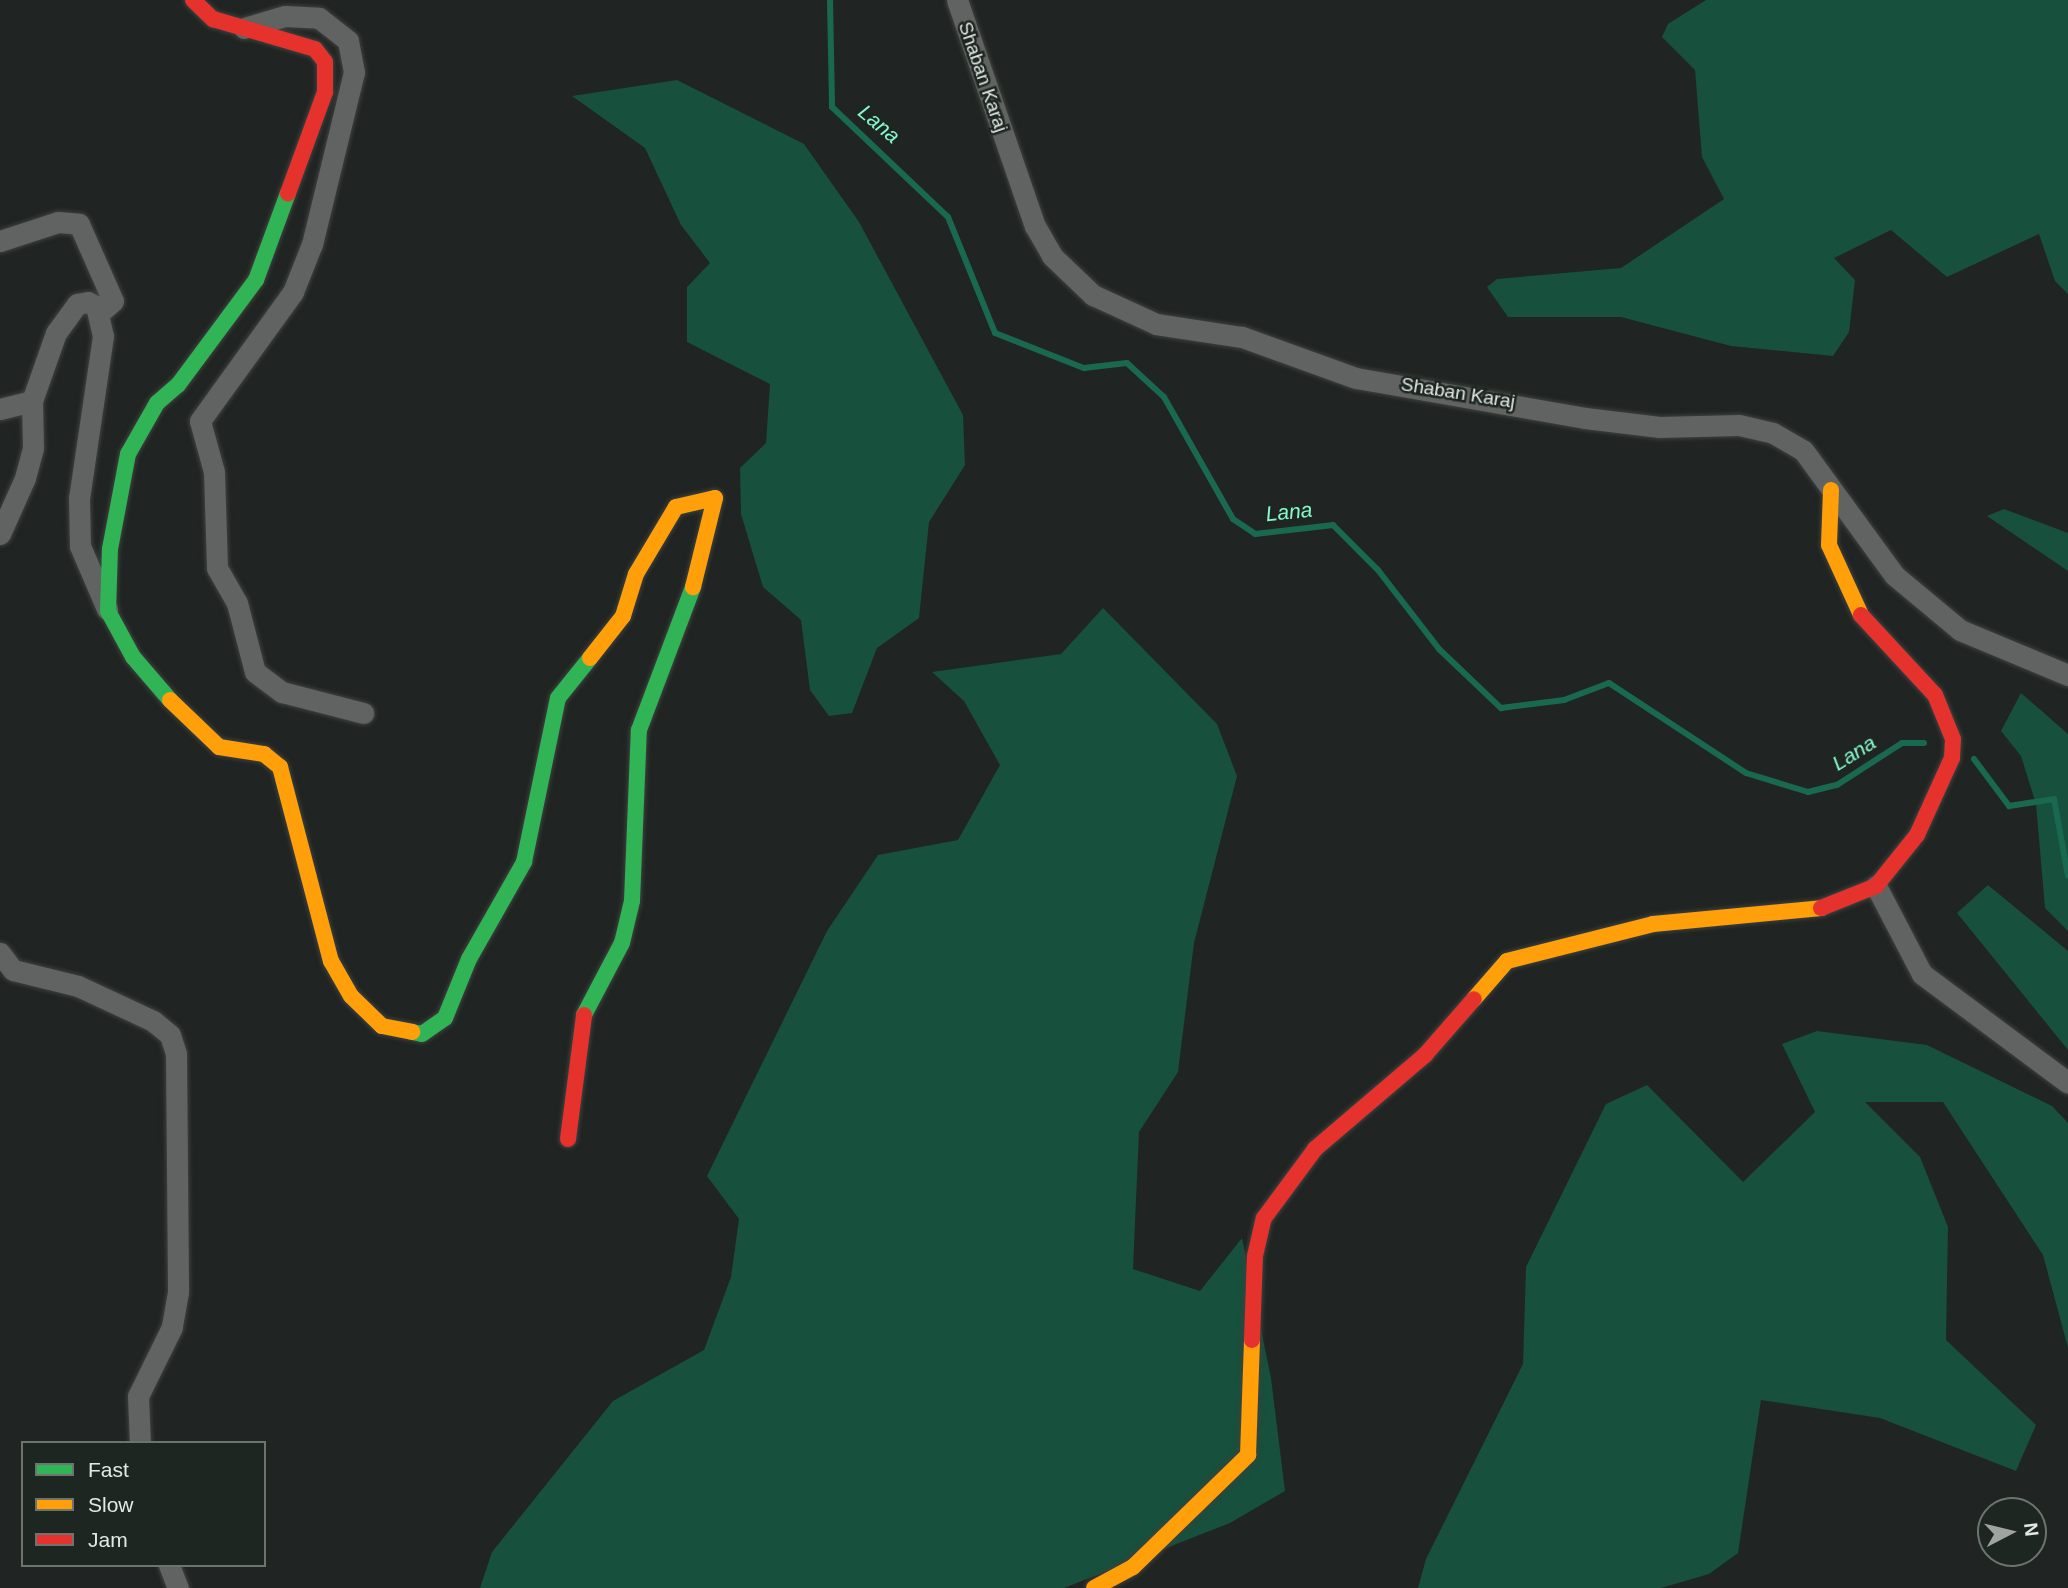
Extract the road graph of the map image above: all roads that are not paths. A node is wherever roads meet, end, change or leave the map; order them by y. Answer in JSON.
{"nodes":[{"id":1,"x":193,"y":0,"type":"edge"},
{"id":2,"x":957,"y":0,"type":"edge"},
{"id":3,"x":244,"y":28,"type":"junction"},
{"id":4,"x":0,"y":241,"type":"edge"},
{"id":5,"x":99,"y":313,"type":"junction"},
{"id":6,"x":32,"y":401,"type":"junction"},
{"id":7,"x":0,"y":409,"type":"edge"},
{"id":8,"x":1831,"y":490,"type":"junction"},
{"id":9,"x":0,"y":534,"type":"edge"},
{"id":10,"x":108,"y":611,"type":"junction"},
{"id":11,"x":2068,"y":675,"type":"edge"},
{"id":12,"x":363,"y":713,"type":"dead end"},
{"id":13,"x":1876,"y":886,"type":"junction"},
{"id":14,"x":0,"y":953,"type":"edge"},
{"id":15,"x":2068,"y":1083,"type":"edge"},
{"id":16,"x":568,"y":1139,"type":"dead end"},
{"id":17,"x":140,"y":1441,"type":"edge"},
{"id":18,"x":170,"y":1567,"type":"edge"},
{"id":19,"x":178,"y":1588,"type":"edge"},
{"id":20,"x":1094,"y":1588,"type":"edge"}],
"edges":[{"from":1,"to":3,"type":"street"},
{"from":2,"to":8,"type":"street","name":"Shaban Karaj"},
{"from":3,"to":10,"type":"street"},
{"from":3,"to":12,"type":"street"},
{"from":4,"to":5,"type":"street"},
{"from":5,"to":6,"type":"street"},
{"from":5,"to":10,"type":"street"},
{"from":6,"to":7,"type":"street"},
{"from":6,"to":9,"type":"street"},
{"from":8,"to":11,"type":"street","name":"Shaban Karaj"},
{"from":8,"to":13,"type":"street"},
{"from":10,"to":16,"type":"street"},
{"from":13,"to":15,"type":"street"},
{"from":13,"to":20,"type":"street"},
{"from":14,"to":17,"type":"street"},
{"from":18,"to":19,"type":"street"}]}
